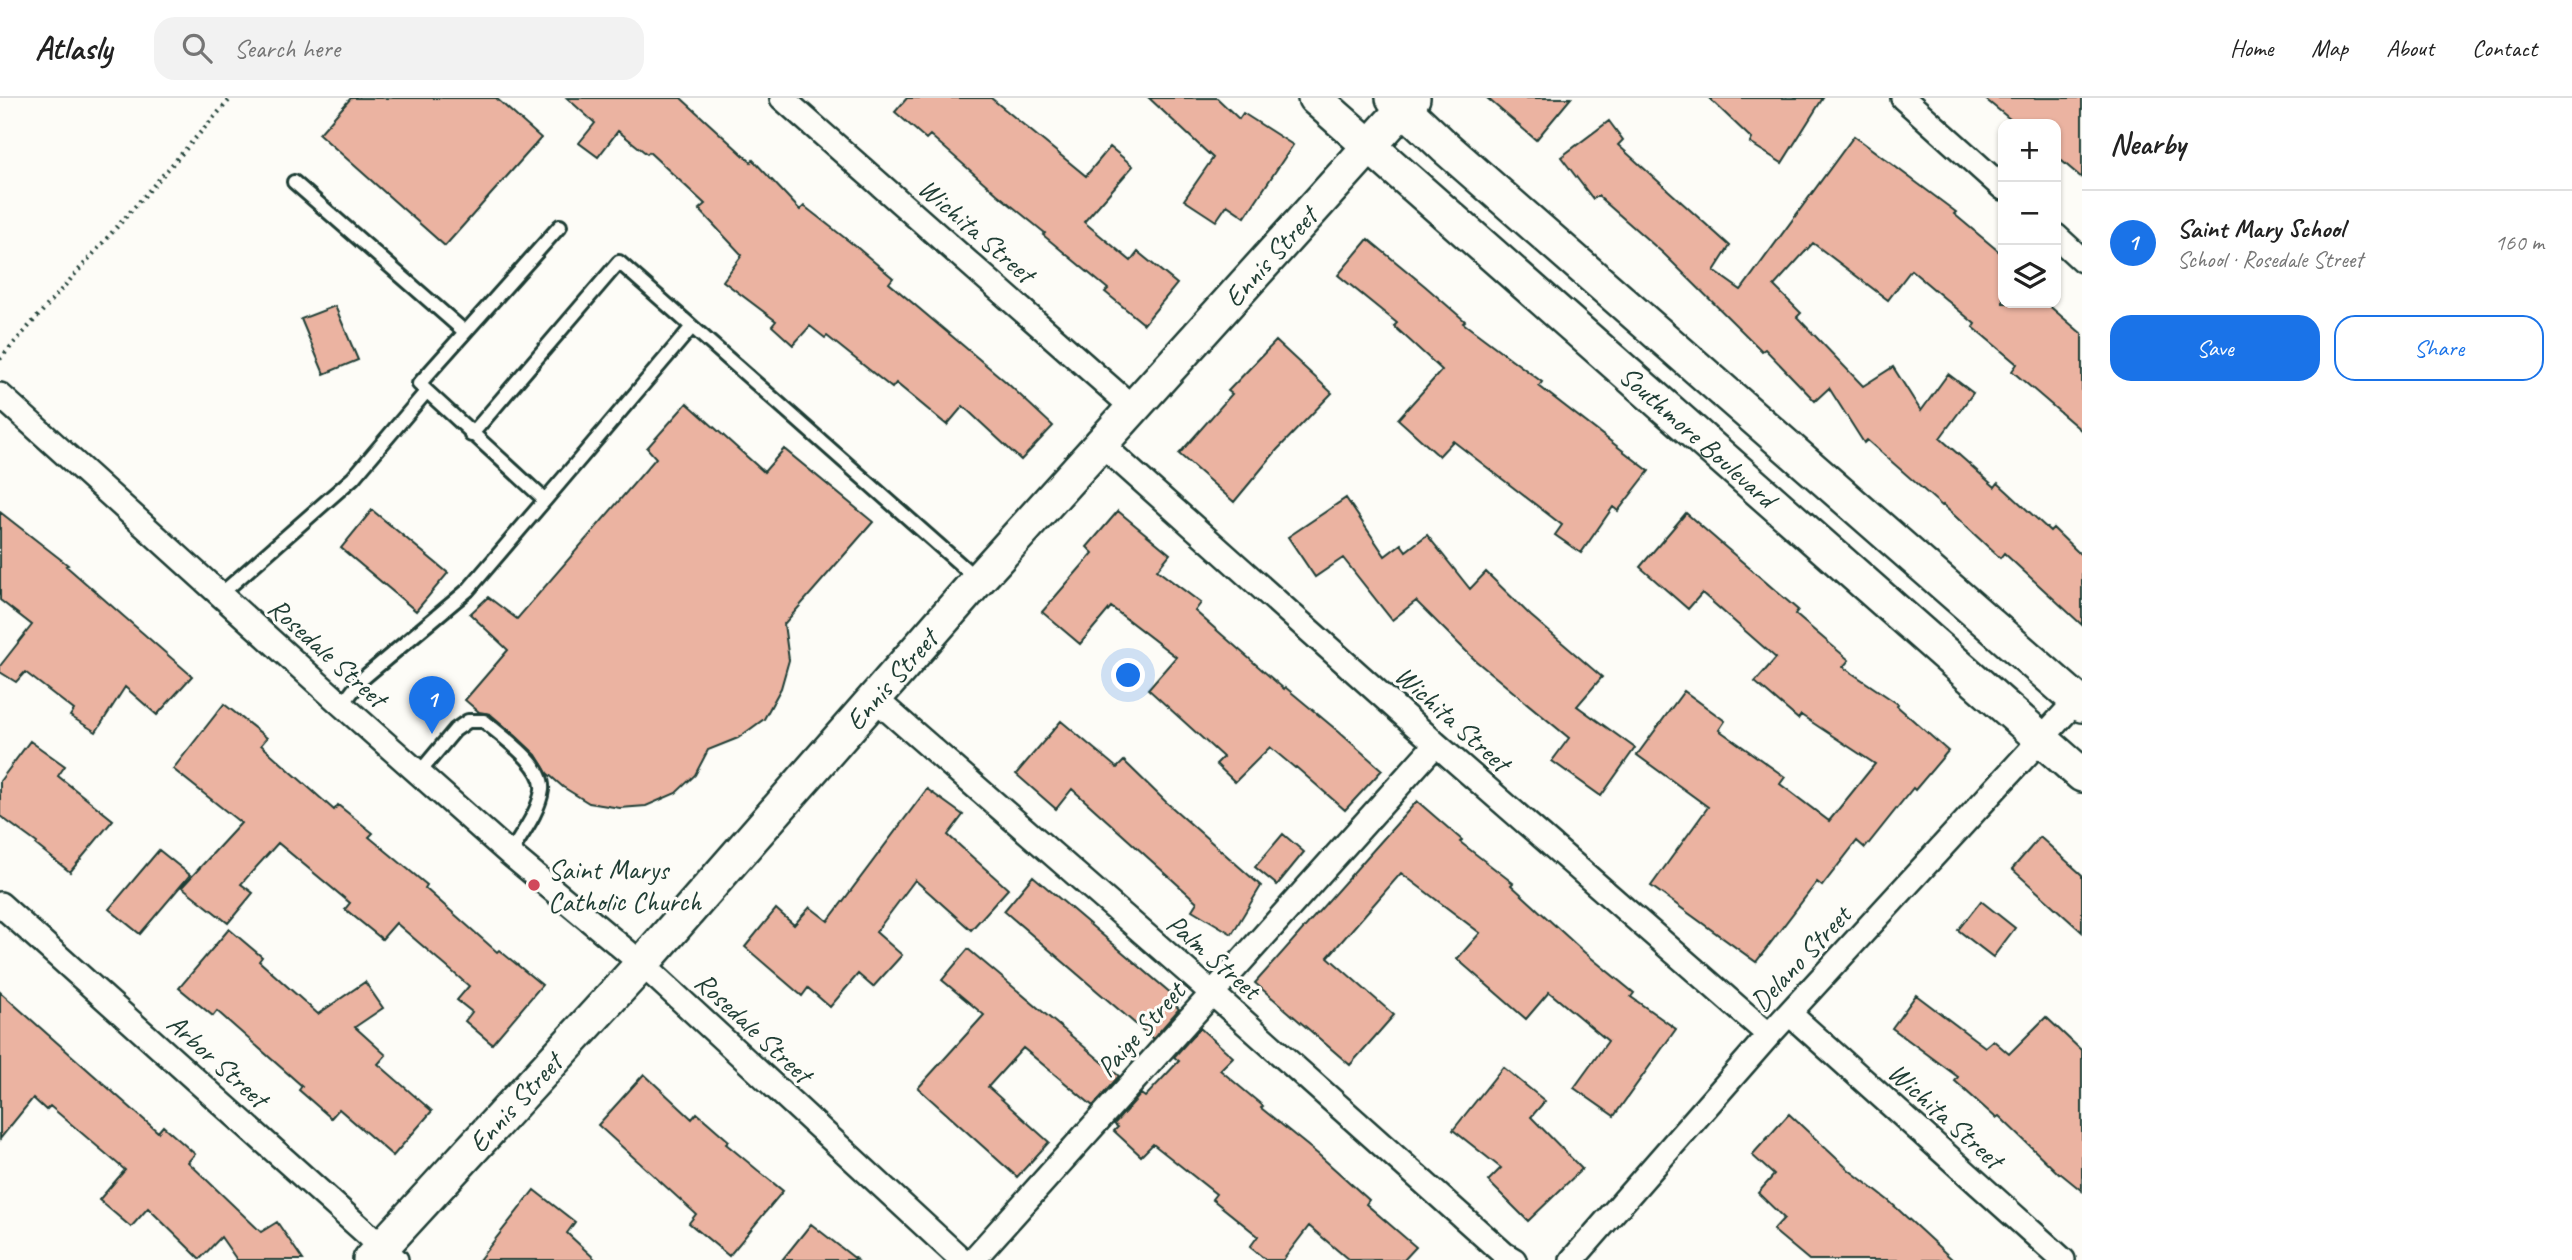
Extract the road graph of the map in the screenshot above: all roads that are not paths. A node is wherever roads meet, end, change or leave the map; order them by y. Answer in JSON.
{"nodes":[{"id":1,"x":782,"y":98,"type":"edge"},
{"id":2,"x":1315,"y":98,"type":"edge"},
{"id":3,"x":1903,"y":98,"type":"edge"},
{"id":4,"x":1404,"y":101,"type":"edge"},
{"id":5,"x":1368,"y":147,"type":"junction"},
{"id":6,"x":294,"y":182,"type":"dead end"},
{"id":7,"x":1998,"y":184,"type":"edge"},
{"id":8,"x":560,"y":226,"type":"dead end"},
{"id":9,"x":2061,"y":241,"type":"edge"},
{"id":10,"x":2082,"y":260,"type":"edge"},
{"id":11,"x":692,"y":327,"type":"junction"},
{"id":12,"x":465,"y":332,"type":"junction"},
{"id":13,"x":426,"y":392,"type":"junction"},
{"id":14,"x":0,"y":394,"type":"edge"},
{"id":15,"x":1132,"y":407,"type":"junction"},
{"id":16,"x":471,"y":435,"type":"junction"},
{"id":17,"x":1100,"y":443,"type":"junction"},
{"id":18,"x":545,"y":500,"type":"junction"},
{"id":19,"x":978,"y":580,"type":"junction"},
{"id":20,"x":220,"y":594,"type":"junction"},
{"id":21,"x":873,"y":697,"type":"junction"},
{"id":22,"x":2079,"y":703,"type":"edge"},
{"id":23,"x":342,"y":705,"type":"junction"},
{"id":24,"x":2041,"y":738,"type":"junction"},
{"id":25,"x":1436,"y":744,"type":"junction"},
{"id":26,"x":419,"y":773,"type":"junction"},
{"id":27,"x":2082,"y":775,"type":"edge"},
{"id":28,"x":510,"y":853,"type":"junction"},
{"id":29,"x":0,"y":904,"type":"edge"},
{"id":30,"x":642,"y":964,"type":"junction"},
{"id":31,"x":1212,"y":993,"type":"junction"},
{"id":32,"x":1790,"y":1014,"type":"junction"},
{"id":33,"x":1769,"y":1035,"type":"junction"},
{"id":34,"x":383,"y":1256,"type":"edge"},
{"id":35,"x":962,"y":1260,"type":"edge"},
{"id":36,"x":973,"y":1260,"type":"edge"},
{"id":37,"x":1514,"y":1260,"type":"edge"},
{"id":38,"x":1572,"y":1260,"type":"edge"},
{"id":39,"x":2063,"y":1260,"type":"edge"}],
"edges":[{"from":1,"to":15,"type":"street","name":"Wichita Street"},
{"from":2,"to":5,"type":"street","name":"Southmore Boulevard"},
{"from":3,"to":7,"type":"street"},
{"from":4,"to":5,"type":"street","name":"Ennis Street"},
{"from":4,"to":22,"type":"street","name":"Southmore Boulevard"},
{"from":5,"to":15,"type":"street","name":"Ennis Street"},
{"from":5,"to":24,"type":"street","name":"Southmore Boulevard"},
{"from":6,"to":12,"type":"lane"},
{"from":8,"to":12,"type":"lane"},
{"from":9,"to":10,"type":"street"},
{"from":11,"to":16,"type":"lane"},
{"from":11,"to":18,"type":"lane"},
{"from":11,"to":19,"type":"lane"},
{"from":12,"to":13,"type":"lane"},
{"from":13,"to":16,"type":"lane"},
{"from":13,"to":20,"type":"lane"},
{"from":14,"to":20,"type":"street","name":"Rosedale Street"},
{"from":15,"to":17,"type":"street","name":"Ennis Street"},
{"from":16,"to":18,"type":"lane"},
{"from":17,"to":19,"type":"street","name":"Ennis Street"},
{"from":17,"to":25,"type":"street","name":"Wichita Street"},
{"from":18,"to":23,"type":"lane"},
{"from":19,"to":21,"type":"street","name":"Ennis Street"},
{"from":20,"to":23,"type":"street","name":"Rosedale Street"},
{"from":21,"to":30,"type":"street","name":"Ennis Street"},
{"from":21,"to":31,"type":"street","name":"Palm Street"},
{"from":22,"to":24,"type":"street","name":"Delano Street"},
{"from":23,"to":26,"type":"street","name":"Rosedale Street"},
{"from":24,"to":27,"type":"street","name":"Southmore Boulevard"},
{"from":24,"to":32,"type":"street","name":"Delano Street"},
{"from":25,"to":31,"type":"street","name":"Paige Street"},
{"from":25,"to":33,"type":"street","name":"Wichita Street"},
{"from":26,"to":28,"type":"street","name":"Rosedale Street"},
{"from":26,"to":28,"type":"lane"},
{"from":28,"to":30,"type":"street","name":"Rosedale Street"},
{"from":29,"to":34,"type":"street","name":"Arbor Street"},
{"from":30,"to":34,"type":"street","name":"Ennis Street"},
{"from":30,"to":35,"type":"street","name":"Rosedale Street"},
{"from":31,"to":36,"type":"street","name":"Paige Street"},
{"from":31,"to":37,"type":"street","name":"Palm Street"},
{"from":32,"to":33,"type":"street","name":"Delano Street"},
{"from":32,"to":39,"type":"street","name":"Wichita Street"},
{"from":33,"to":38,"type":"street","name":"Delano Street"}]}
